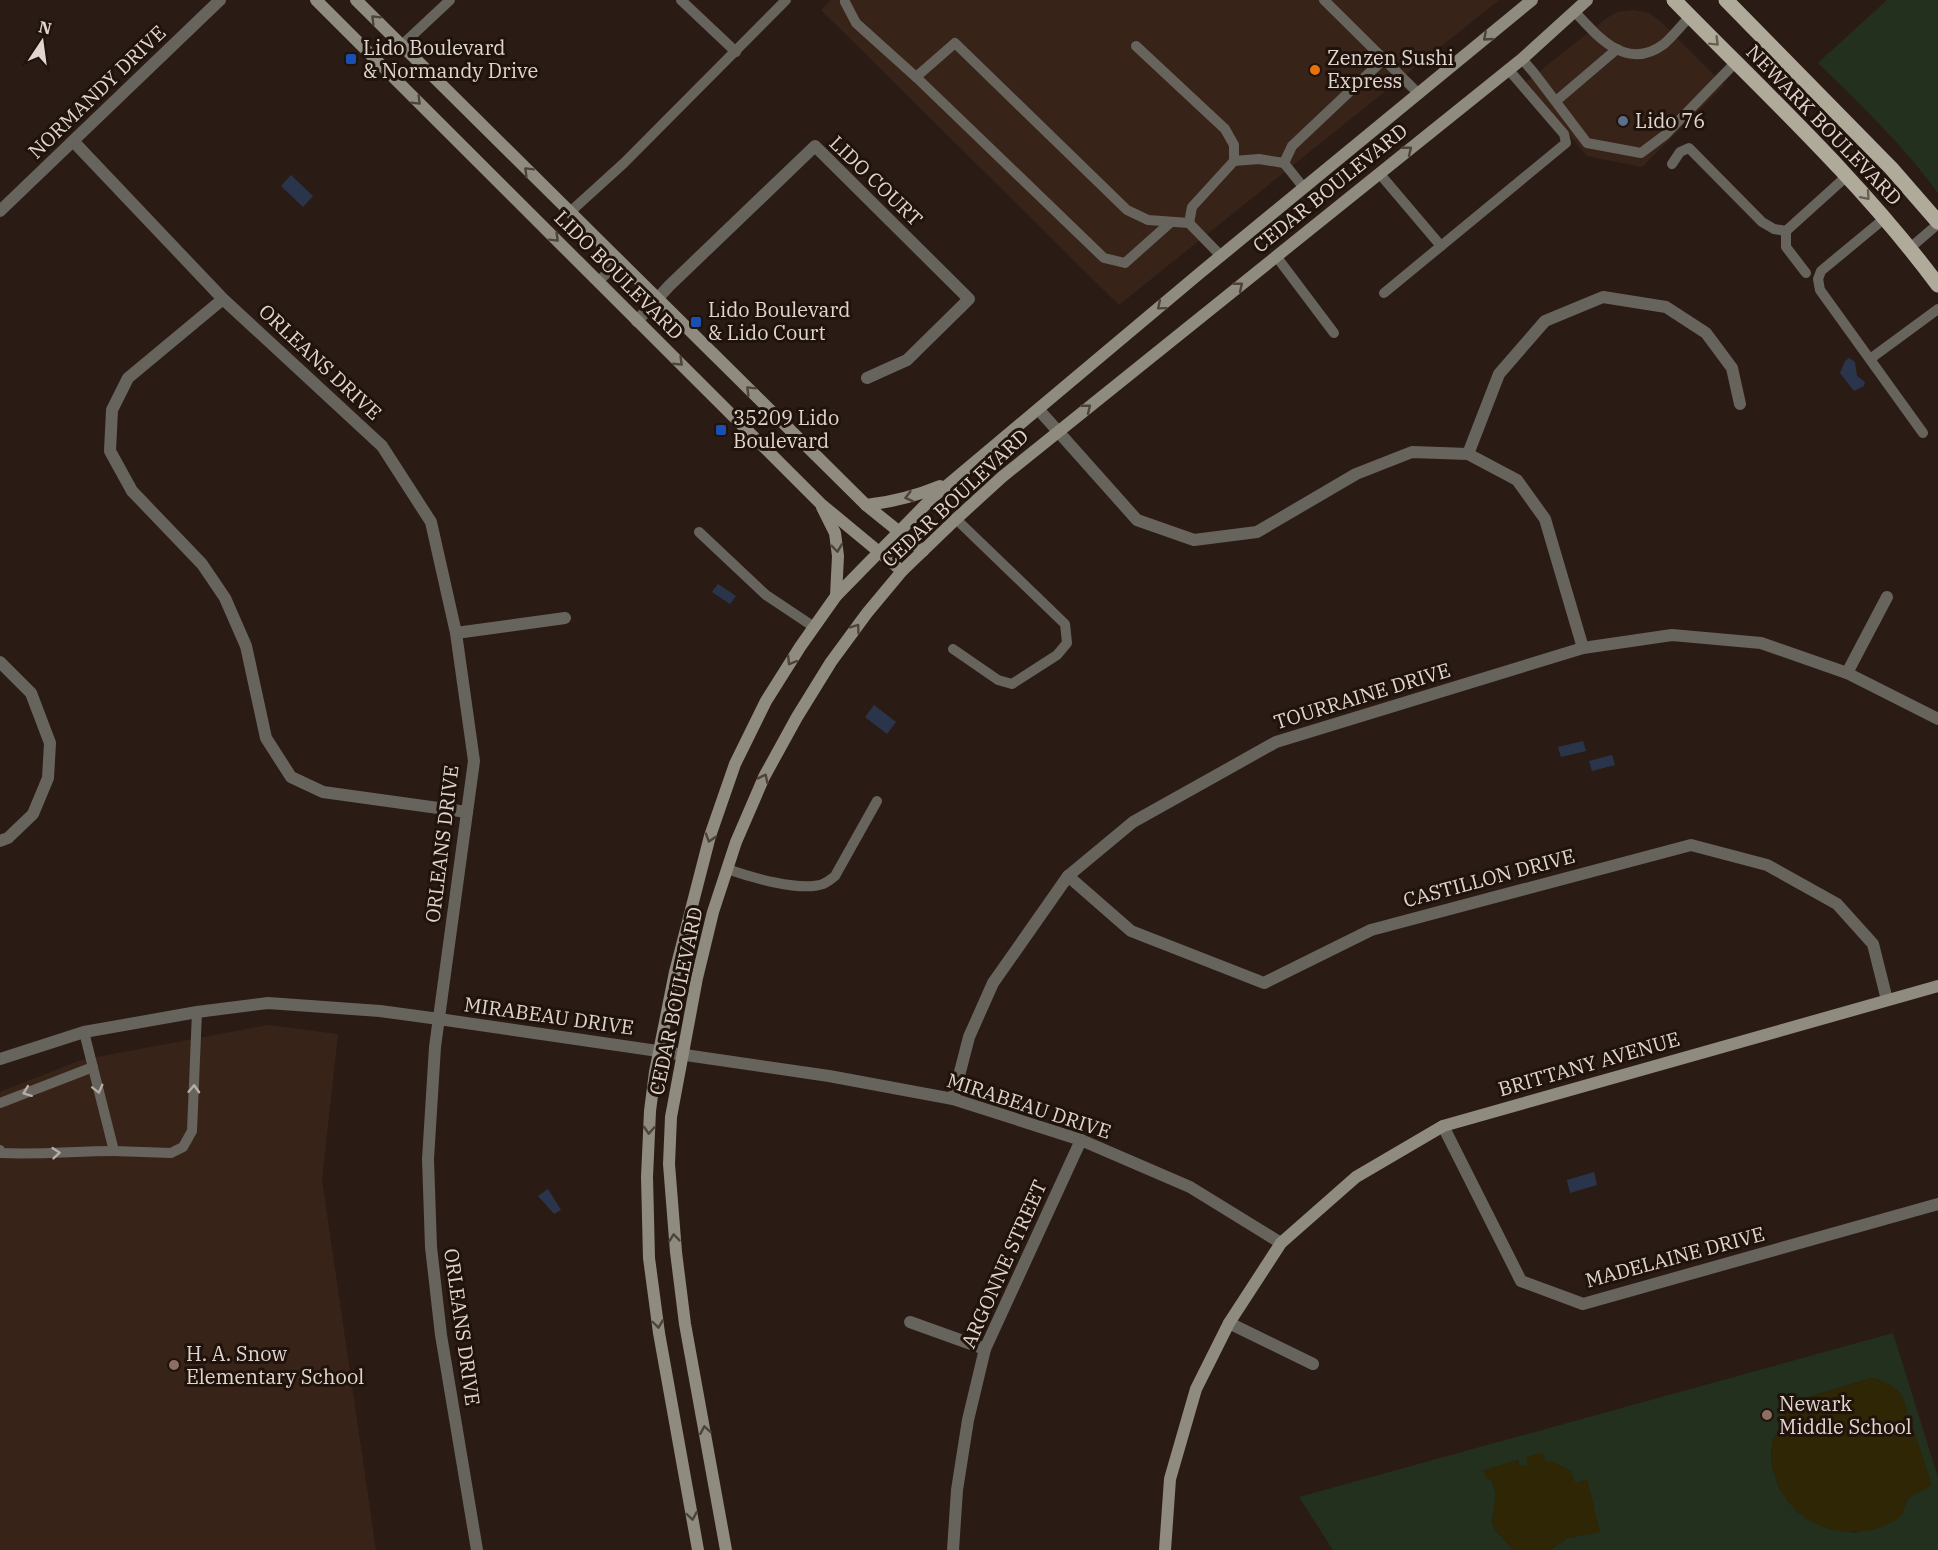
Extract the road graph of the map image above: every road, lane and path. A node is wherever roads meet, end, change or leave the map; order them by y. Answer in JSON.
{"nodes":[{"id":1,"x":220,"y":0,"type":"edge"},
{"id":2,"x":316,"y":0,"type":"edge"},
{"id":3,"x":356,"y":0,"type":"edge"},
{"id":4,"x":450,"y":0,"type":"edge"},
{"id":5,"x":681,"y":0,"type":"edge"},
{"id":6,"x":786,"y":0,"type":"edge"},
{"id":7,"x":846,"y":0,"type":"edge"},
{"id":8,"x":1324,"y":0,"type":"edge"},
{"id":9,"x":1532,"y":0,"type":"edge"},
{"id":10,"x":1587,"y":0,"type":"edge"},
{"id":11,"x":1674,"y":0,"type":"edge"},
{"id":12,"x":1726,"y":0,"type":"edge"},
{"id":13,"x":1574,"y":11,"type":"junction"},
{"id":14,"x":1690,"y":16,"type":"junction"},
{"id":15,"x":402,"y":45,"type":"junction"},
{"id":16,"x":1136,"y":46,"type":"dead end"},
{"id":17,"x":1617,"y":49,"type":"junction"},
{"id":18,"x":736,"y":52,"type":"junction"},
{"id":19,"x":1384,"y":59,"type":"junction"},
{"id":20,"x":1522,"y":59,"type":"junction"},
{"id":21,"x":1736,"y":62,"type":"junction"},
{"id":22,"x":1508,"y":69,"type":"junction"},
{"id":23,"x":916,"y":77,"type":"junction"},
{"id":24,"x":1419,"y":94,"type":"junction"},
{"id":25,"x":1556,"y":101,"type":"junction"},
{"id":26,"x":73,"y":141,"type":"junction"},
{"id":27,"x":1234,"y":161,"type":"junction"},
{"id":28,"x":1284,"y":163,"type":"junction"},
{"id":29,"x":1672,"y":164,"type":"dead end"},
{"id":30,"x":1379,"y":173,"type":"junction"},
{"id":31,"x":1848,"y":175,"type":"junction"},
{"id":32,"x":1304,"y":188,"type":"junction"},
{"id":33,"x":0,"y":211,"type":"edge"},
{"id":34,"x":570,"y":212,"type":"junction"},
{"id":35,"x":1885,"y":218,"type":"junction"},
{"id":36,"x":1171,"y":222,"type":"junction"},
{"id":37,"x":1938,"y":223,"type":"edge"},
{"id":38,"x":1189,"y":224,"type":"junction"},
{"id":39,"x":1786,"y":231,"type":"junction"},
{"id":40,"x":1441,"y":246,"type":"junction"},
{"id":41,"x":1910,"y":248,"type":"junction"},
{"id":42,"x":1221,"y":256,"type":"junction"},
{"id":43,"x":1276,"y":256,"type":"junction"},
{"id":44,"x":619,"y":261,"type":"junction"},
{"id":45,"x":1806,"y":273,"type":"dead end"},
{"id":46,"x":598,"y":282,"type":"junction"},
{"id":47,"x":1938,"y":285,"type":"edge"},
{"id":48,"x":1384,"y":293,"type":"dead end"},
{"id":49,"x":223,"y":299,"type":"junction"},
{"id":50,"x":657,"y":299,"type":"junction"},
{"id":51,"x":1938,"y":309,"type":"edge"},
{"id":52,"x":637,"y":321,"type":"junction"},
{"id":53,"x":1334,"y":333,"type":"dead end"},
{"id":54,"x":1870,"y":359,"type":"junction"},
{"id":55,"x":867,"y":378,"type":"dead end"},
{"id":56,"x":1740,"y":404,"type":"dead end"},
{"id":57,"x":1039,"y":410,"type":"junction"},
{"id":58,"x":1058,"y":431,"type":"junction"},
{"id":59,"x":1923,"y":433,"type":"dead end"},
{"id":60,"x":1468,"y":454,"type":"junction"},
{"id":61,"x":950,"y":483,"type":"junction"},
{"id":62,"x":821,"y":504,"type":"junction"},
{"id":63,"x":866,"y":505,"type":"junction"},
{"id":64,"x":956,"y":519,"type":"junction"},
{"id":65,"x":699,"y":532,"type":"dead end"},
{"id":66,"x":898,"y":532,"type":"junction"},
{"id":67,"x":922,"y":551,"type":"junction"},
{"id":68,"x":879,"y":552,"type":"junction"},
{"id":69,"x":902,"y":571,"type":"junction"},
{"id":70,"x":836,"y":596,"type":"junction"},
{"id":71,"x":1887,"y":597,"type":"dead end"},
{"id":72,"x":565,"y":618,"type":"dead end"},
{"id":73,"x":814,"y":627,"type":"junction"},
{"id":74,"x":456,"y":633,"type":"junction"},
{"id":75,"x":1583,"y":648,"type":"junction"},
{"id":76,"x":953,"y":649,"type":"dead end"},
{"id":77,"x":0,"y":662,"type":"edge"},
{"id":78,"x":1847,"y":674,"type":"junction"},
{"id":79,"x":1938,"y":719,"type":"edge"},
{"id":80,"x":877,"y":801,"type":"dead end"},
{"id":81,"x":467,"y":812,"type":"junction"},
{"id":82,"x":0,"y":841,"type":"edge"},
{"id":83,"x":727,"y":869,"type":"junction"},
{"id":84,"x":1068,"y":876,"type":"junction"},
{"id":85,"x":1938,"y":986,"type":"edge"},
{"id":86,"x":1887,"y":1000,"type":"junction"},
{"id":87,"x":197,"y":1012,"type":"junction"},
{"id":88,"x":439,"y":1019,"type":"junction"},
{"id":89,"x":84,"y":1032,"type":"junction"},
{"id":90,"x":658,"y":1051,"type":"junction"},
{"id":91,"x":682,"y":1054,"type":"junction"},
{"id":92,"x":0,"y":1059,"type":"edge"},
{"id":93,"x":93,"y":1068,"type":"junction"},
{"id":94,"x":953,"y":1099,"type":"junction"},
{"id":95,"x":0,"y":1103,"type":"edge"},
{"id":96,"x":1443,"y":1126,"type":"junction"},
{"id":97,"x":1081,"y":1140,"type":"junction"},
{"id":98,"x":0,"y":1150,"type":"edge"},
{"id":99,"x":114,"y":1151,"type":"junction"},
{"id":100,"x":1938,"y":1204,"type":"edge"},
{"id":101,"x":1281,"y":1243,"type":"junction"},
{"id":102,"x":910,"y":1322,"type":"dead end"},
{"id":103,"x":1229,"y":1323,"type":"junction"},
{"id":104,"x":985,"y":1349,"type":"junction"},
{"id":105,"x":1313,"y":1364,"type":"dead end"},
{"id":106,"x":477,"y":1550,"type":"edge"},
{"id":107,"x":698,"y":1550,"type":"edge"},
{"id":108,"x":726,"y":1550,"type":"edge"},
{"id":109,"x":953,"y":1550,"type":"edge"},
{"id":110,"x":1165,"y":1550,"type":"edge"}],
"edges":[{"from":1,"to":26,"type":"street","name":"NORMANDY DRIVE"},
{"from":2,"to":46,"type":"street","name":"LIDO BOULEVARD","one_way":true},
{"from":15,"to":3,"type":"street","name":"LIDO BOULEVARD","one_way":true},
{"from":4,"to":15,"type":"lane"},
{"from":5,"to":18,"type":"lane"},
{"from":6,"to":18,"type":"lane"},
{"from":7,"to":23,"type":"lane"},
{"from":8,"to":19,"type":"lane"},
{"from":9,"to":24,"type":"street","name":"CEDAR BOULEVARD","one_way":true},
{"from":10,"to":13,"type":"street","name":"CEDAR BOULEVARD"},
{"from":11,"to":14,"type":"main road","name":"NEWARK BOULEVARD"},
{"from":12,"to":37,"type":"main road","name":"NEWARK BOULEVARD"},
{"from":13,"to":17,"type":"lane"},
{"from":13,"to":20,"type":"street","name":"CEDAR BOULEVARD"},
{"from":14,"to":17,"type":"lane"},
{"from":14,"to":21,"type":"main road","name":"NEWARK BOULEVARD","one_way":true},
{"from":34,"to":15,"type":"street","name":"LIDO BOULEVARD","one_way":true},
{"from":16,"to":27,"type":"lane"},
{"from":17,"to":25,"type":"lane"},
{"from":18,"to":34,"type":"lane"},
{"from":19,"to":24,"type":"lane"},
{"from":19,"to":28,"type":"lane"},
{"from":20,"to":22,"type":"street","name":"CEDAR BOULEVARD"},
{"from":20,"to":25,"type":"lane"},
{"from":21,"to":25,"type":"lane"},
{"from":21,"to":31,"type":"main road","name":"NEWARK BOULEVARD"},
{"from":30,"to":22,"type":"street","name":"CEDAR BOULEVARD","one_way":true},
{"from":22,"to":40,"type":"lane"},
{"from":23,"to":36,"type":"lane"},
{"from":23,"to":36,"type":"lane"},
{"from":24,"to":32,"type":"street","name":"CEDAR BOULEVARD"},
{"from":26,"to":33,"type":"street","name":"NORMANDY DRIVE"},
{"from":26,"to":49,"type":"street","name":"ORLEANS DRIVE"},
{"from":27,"to":28,"type":"lane"},
{"from":27,"to":38,"type":"lane"},
{"from":28,"to":32,"type":"lane"},
{"from":29,"to":39,"type":"lane"},
{"from":30,"to":40,"type":"lane"},
{"from":30,"to":43,"type":"street","name":"CEDAR BOULEVARD"},
{"from":31,"to":35,"type":"main road","name":"NEWARK BOULEVARD","one_way":true},
{"from":31,"to":39,"type":"lane"},
{"from":32,"to":42,"type":"street","name":"CEDAR BOULEVARD"},
{"from":34,"to":44,"type":"street","name":"LIDO BOULEVARD"},
{"from":35,"to":41,"type":"main road","name":"NEWARK BOULEVARD"},
{"from":35,"to":54,"type":"lane"},
{"from":36,"to":38,"type":"lane"},
{"from":37,"to":41,"type":"lane"},
{"from":38,"to":42,"type":"lane"},
{"from":39,"to":45,"type":"lane"},
{"from":40,"to":48,"type":"lane"},
{"from":41,"to":47,"type":"main road","name":"NEWARK BOULEVARD"},
{"from":42,"to":57,"type":"street","name":"CEDAR BOULEVARD","one_way":true},
{"from":43,"to":53,"type":"lane"},
{"from":58,"to":43,"type":"street","name":"CEDAR BOULEVARD","one_way":true},
{"from":44,"to":46,"type":"lane"},
{"from":44,"to":50,"type":"street","name":"LIDO BOULEVARD"},
{"from":46,"to":52,"type":"street","name":"LIDO BOULEVARD"},
{"from":49,"to":74,"type":"street","name":"ORLEANS DRIVE"},
{"from":49,"to":81,"type":"street"},
{"from":50,"to":52,"type":"street","name":"LIDO COURT"},
{"from":50,"to":55,"type":"street","name":"LIDO COURT"},
{"from":63,"to":50,"type":"street","name":"LIDO BOULEVARD","one_way":true},
{"from":51,"to":54,"type":"lane"},
{"from":52,"to":62,"type":"street","name":"LIDO BOULEVARD","one_way":true},
{"from":54,"to":59,"type":"lane"},
{"from":56,"to":60,"type":"street"},
{"from":57,"to":58,"type":"street"},
{"from":57,"to":61,"type":"street","name":"CEDAR BOULEVARD"},
{"from":58,"to":60,"type":"street"},
{"from":58,"to":64,"type":"street","name":"CEDAR BOULEVARD"},
{"from":60,"to":75,"type":"street"},
{"from":61,"to":63,"type":"street","one_way":true},
{"from":61,"to":66,"type":"street","name":"CEDAR BOULEVARD"},
{"from":62,"to":68,"type":"street","name":"LIDO BOULEVARD"},
{"from":62,"to":70,"type":"street","one_way":true},
{"from":63,"to":66,"type":"street","name":"LIDO BOULEVARD"},
{"from":64,"to":67,"type":"street","name":"CEDAR BOULEVARD"},
{"from":64,"to":76,"type":"lane"},
{"from":65,"to":73,"type":"lane"},
{"from":66,"to":67,"type":"street","name":"LIDO BOULEVARD"},
{"from":66,"to":68,"type":"street","name":"CEDAR BOULEVARD"},
{"from":67,"to":69,"type":"street","name":"CEDAR BOULEVARD"},
{"from":68,"to":69,"type":"street","name":"LIDO BOULEVARD"},
{"from":68,"to":70,"type":"street","name":"CEDAR BOULEVARD"},
{"from":83,"to":69,"type":"street","name":"CEDAR BOULEVARD","one_way":true},
{"from":70,"to":73,"type":"street","name":"CEDAR BOULEVARD"},
{"from":71,"to":78,"type":"street"},
{"from":72,"to":74,"type":"street"},
{"from":73,"to":90,"type":"street","name":"CEDAR BOULEVARD","one_way":true},
{"from":74,"to":81,"type":"street","name":"ORLEANS DRIVE"},
{"from":75,"to":78,"type":"street","name":"TOURRAINE DRIVE"},
{"from":75,"to":84,"type":"street","name":"TOURRAINE DRIVE"},
{"from":77,"to":82,"type":"street"},
{"from":78,"to":79,"type":"street","name":"TOURRAINE DRIVE"},
{"from":80,"to":83,"type":"lane"},
{"from":81,"to":88,"type":"street","name":"ORLEANS DRIVE"},
{"from":83,"to":91,"type":"street","name":"CEDAR BOULEVARD"},
{"from":84,"to":86,"type":"street","name":"CASTILLON DRIVE"},
{"from":84,"to":94,"type":"street","name":"TOURRAINE DRIVE"},
{"from":85,"to":86,"type":"street","name":"BRITTANY AVENUE"},
{"from":86,"to":96,"type":"street","name":"BRITTANY AVENUE"},
{"from":87,"to":88,"type":"street","name":"MIRABEAU DRIVE"},
{"from":87,"to":89,"type":"street","name":"MIRABEAU DRIVE"},
{"from":99,"to":87,"type":"lane","one_way":true},
{"from":88,"to":90,"type":"street","name":"MIRABEAU DRIVE"},
{"from":88,"to":106,"type":"street","name":"ORLEANS DRIVE"},
{"from":89,"to":92,"type":"street","name":"MIRABEAU DRIVE"},
{"from":89,"to":93,"type":"lane"},
{"from":90,"to":91,"type":"street","name":"MIRABEAU DRIVE"},
{"from":90,"to":107,"type":"street","name":"CEDAR BOULEVARD","one_way":true},
{"from":91,"to":94,"type":"street","name":"MIRABEAU DRIVE"},
{"from":108,"to":91,"type":"street","name":"CEDAR BOULEVARD","one_way":true},
{"from":93,"to":95,"type":"lane","one_way":true},
{"from":93,"to":99,"type":"lane","one_way":true},
{"from":94,"to":97,"type":"street","name":"MIRABEAU DRIVE"},
{"from":96,"to":100,"type":"street","name":"MADELAINE DRIVE"},
{"from":96,"to":101,"type":"street","name":"BRITTANY AVENUE"},
{"from":97,"to":101,"type":"street","name":"MIRABEAU DRIVE"},
{"from":97,"to":104,"type":"street","name":"ARGONNE STREET"},
{"from":98,"to":99,"type":"lane","one_way":true},
{"from":101,"to":103,"type":"street","name":"BRITTANY AVENUE"},
{"from":102,"to":104,"type":"street"},
{"from":103,"to":105,"type":"street"},
{"from":103,"to":110,"type":"street","name":"BRITTANY AVENUE"},
{"from":104,"to":109,"type":"street","name":"ARGONNE STREET"}]}
